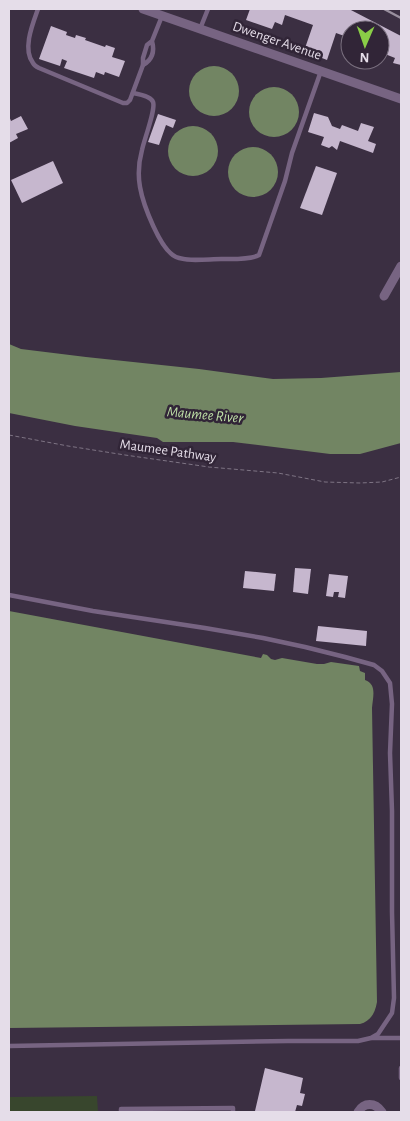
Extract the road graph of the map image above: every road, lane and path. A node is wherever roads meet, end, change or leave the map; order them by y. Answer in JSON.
{"nodes":[{"id":1,"x":38,"y":9,"type":"edge"},
{"id":2,"x":143,"y":9,"type":"edge"},
{"id":3,"x":208,"y":9,"type":"edge"},
{"id":4,"x":162,"y":16,"type":"junction"},
{"id":5,"x":200,"y":29,"type":"junction"},
{"id":6,"x":152,"y":41,"type":"junction"},
{"id":7,"x":143,"y":65,"type":"junction"},
{"id":8,"x":321,"y":71,"type":"junction"},
{"id":9,"x":133,"y":93,"type":"junction"},
{"id":10,"x":401,"y":99,"type":"edge"},
{"id":11,"x":401,"y":266,"type":"edge"},
{"id":12,"x":384,"y":296,"type":"dead end"},
{"id":13,"x":9,"y":435,"type":"edge"},
{"id":14,"x":401,"y":477,"type":"edge"},
{"id":15,"x":9,"y":595,"type":"edge"},
{"id":16,"x":371,"y":1038,"type":"junction"},
{"id":17,"x":401,"y":1038,"type":"edge"},
{"id":18,"x":9,"y":1046,"type":"edge"},
{"id":19,"x":401,"y":1068,"type":"edge"},
{"id":20,"x":401,"y":1078,"type":"edge"},
{"id":21,"x":121,"y":1112,"type":"edge"},
{"id":22,"x":233,"y":1112,"type":"edge"},
{"id":23,"x":358,"y":1112,"type":"edge"},
{"id":24,"x":382,"y":1112,"type":"edge"}],
"edges":[{"from":1,"to":9,"type":"lane"},
{"from":2,"to":4,"type":"street","name":"Dwenger Avenue"},
{"from":3,"to":5,"type":"lane"},
{"from":4,"to":5,"type":"street","name":"Dwenger Avenue"},
{"from":4,"to":6,"type":"lane"},
{"from":5,"to":8,"type":"street","name":"Dwenger Avenue"},
{"from":6,"to":7,"type":"lane"},
{"from":6,"to":7,"type":"lane"},
{"from":7,"to":9,"type":"lane"},
{"from":8,"to":9,"type":"lane"},
{"from":8,"to":10,"type":"street","name":"Dwenger Avenue"},
{"from":11,"to":12,"type":"street"},
{"from":13,"to":14,"type":"path","name":"Maumee Pathway"},
{"from":15,"to":16,"type":"lane"},
{"from":16,"to":17,"type":"lane"},
{"from":16,"to":18,"type":"lane"},
{"from":19,"to":20,"type":"lane"},
{"from":21,"to":22,"type":"lane"},
{"from":23,"to":24,"type":"street"}]}
